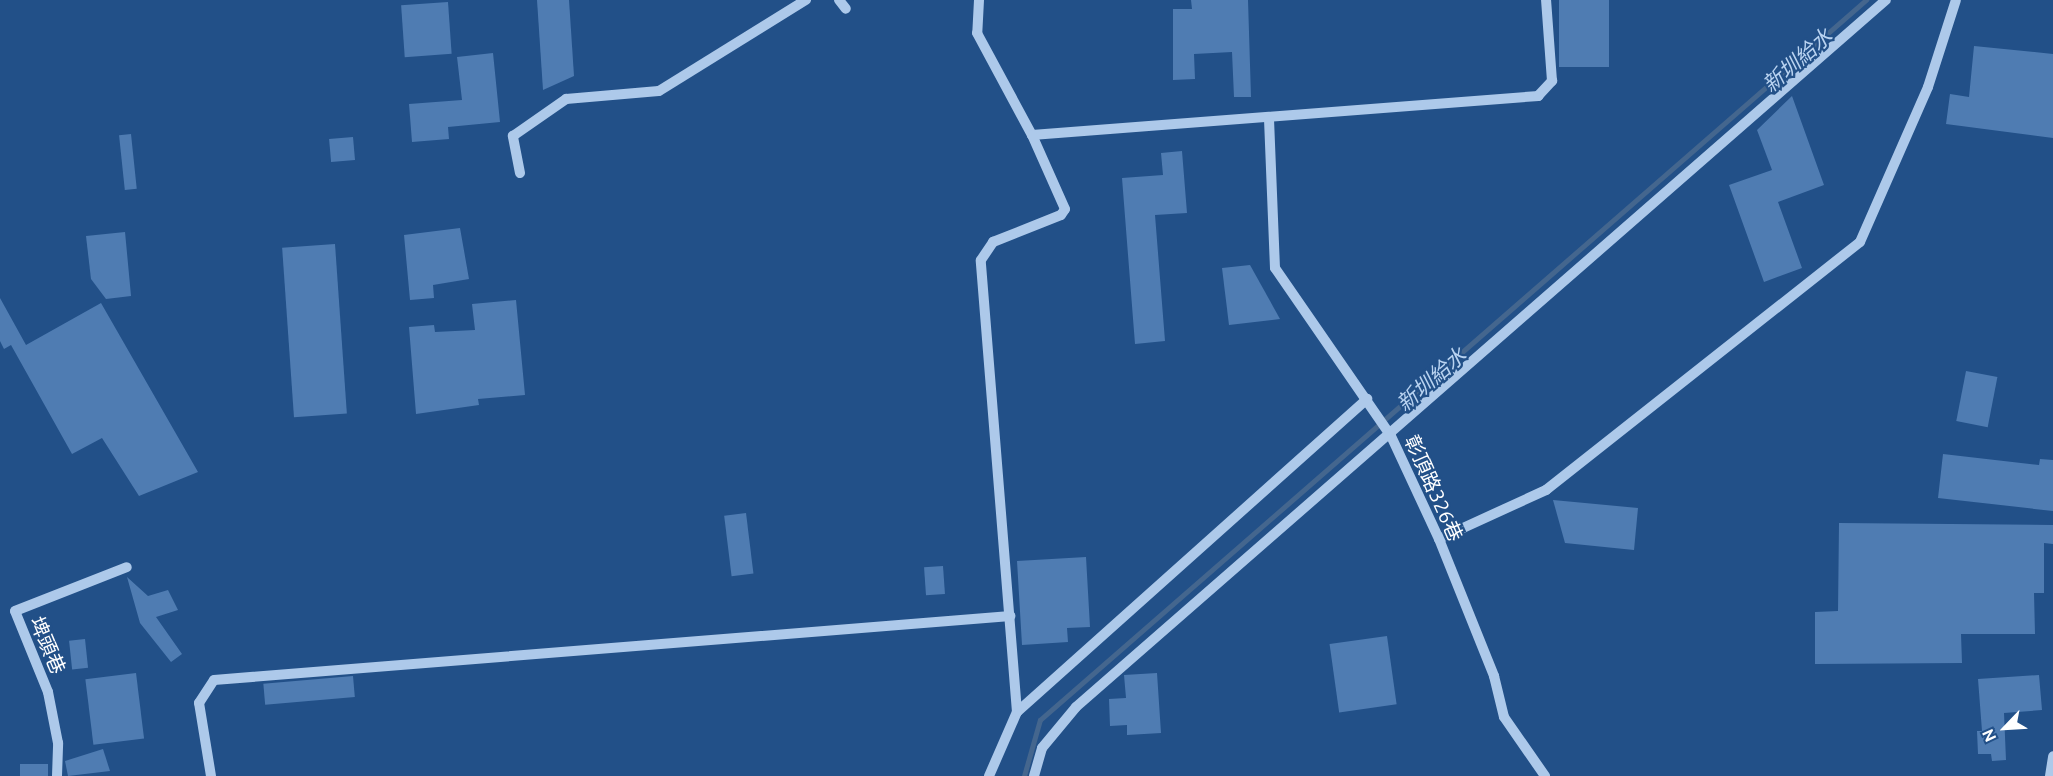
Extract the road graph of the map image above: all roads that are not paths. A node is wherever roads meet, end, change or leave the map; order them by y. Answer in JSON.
{"nodes":[{"id":1,"x":806,"y":0,"type":"edge"},
{"id":2,"x":979,"y":0,"type":"edge"},
{"id":3,"x":1546,"y":0,"type":"edge"},
{"id":4,"x":1886,"y":0,"type":"edge"},
{"id":5,"x":1956,"y":0,"type":"edge"},
{"id":6,"x":1269,"y":119,"type":"junction"},
{"id":7,"x":1032,"y":135,"type":"junction"},
{"id":8,"x":520,"y":173,"type":"dead end"},
{"id":9,"x":1367,"y":399,"type":"junction"},
{"id":10,"x":1389,"y":432,"type":"junction"},
{"id":11,"x":1439,"y":539,"type":"junction"},
{"id":12,"x":127,"y":567,"type":"dead end"},
{"id":13,"x":1011,"y":616,"type":"junction"},
{"id":14,"x":1017,"y":712,"type":"junction"},
{"id":15,"x":2053,"y":756,"type":"edge"},
{"id":16,"x":57,"y":776,"type":"edge"},
{"id":17,"x":211,"y":776,"type":"edge"},
{"id":18,"x":989,"y":776,"type":"edge"},
{"id":19,"x":1034,"y":776,"type":"edge"},
{"id":20,"x":1545,"y":776,"type":"edge"},
{"id":21,"x":2050,"y":776,"type":"edge"}],
"edges":[{"from":1,"to":8,"type":"street"},
{"from":2,"to":7,"type":"street"},
{"from":3,"to":6,"type":"street"},
{"from":4,"to":10,"type":"street"},
{"from":5,"to":11,"type":"street"},
{"from":6,"to":7,"type":"street"},
{"from":6,"to":9,"type":"street","name":"彰頂路326巷"},
{"from":7,"to":13,"type":"street"},
{"from":9,"to":10,"type":"street","name":"彰頂路326巷"},
{"from":9,"to":14,"type":"street"},
{"from":10,"to":11,"type":"street","name":"彰頂路326巷"},
{"from":10,"to":19,"type":"street"},
{"from":11,"to":20,"type":"street","name":"彰頂路326巷"},
{"from":12,"to":16,"type":"street","name":"埤頭巷"},
{"from":13,"to":14,"type":"street"},
{"from":13,"to":17,"type":"street"},
{"from":14,"to":18,"type":"street"},
{"from":15,"to":21,"type":"street"}]}
